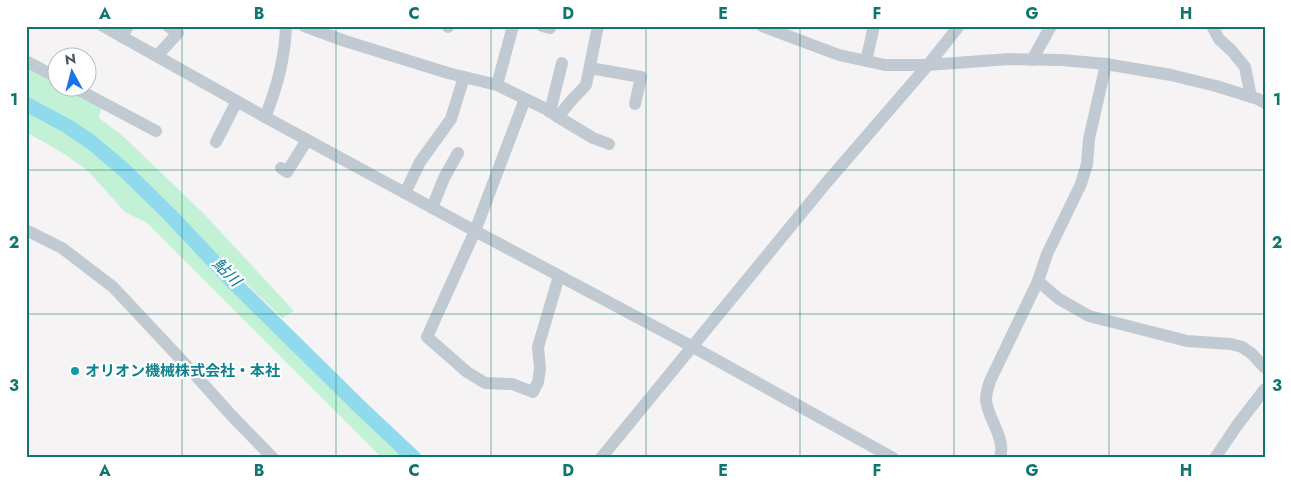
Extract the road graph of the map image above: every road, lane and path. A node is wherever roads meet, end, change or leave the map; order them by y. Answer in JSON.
{"nodes":[{"id":1,"x":103,"y":26,"type":"edge"},
{"id":2,"x":168,"y":26,"type":"edge"},
{"id":3,"x":286,"y":26,"type":"edge"},
{"id":4,"x":304,"y":26,"type":"edge"},
{"id":5,"x":513,"y":26,"type":"edge"},
{"id":6,"x":598,"y":26,"type":"edge"},
{"id":7,"x":874,"y":26,"type":"edge"},
{"id":8,"x":959,"y":26,"type":"edge"},
{"id":9,"x":1051,"y":26,"type":"edge"},
{"id":10,"x":1212,"y":26,"type":"edge"},
{"id":11,"x":766,"y":27,"type":"edge"},
{"id":12,"x":788,"y":31,"type":"edge"},
{"id":13,"x":125,"y":32,"type":"edge"},
{"id":14,"x":157,"y":56,"type":"junction"},
{"id":15,"x":1032,"y":60,"type":"junction"},
{"id":16,"x":26,"y":61,"type":"edge"},
{"id":17,"x":866,"y":61,"type":"junction"},
{"id":18,"x":562,"y":63,"type":"dead end"},
{"id":19,"x":1106,"y":64,"type":"junction"},
{"id":20,"x":928,"y":65,"type":"junction"},
{"id":21,"x":590,"y":68,"type":"junction"},
{"id":22,"x":48,"y":73,"type":"edge"},
{"id":23,"x":464,"y":77,"type":"junction"},
{"id":24,"x":497,"y":84,"type":"junction"},
{"id":25,"x":1251,"y":97,"type":"junction"},
{"id":26,"x":93,"y":98,"type":"edge"},
{"id":27,"x":525,"y":99,"type":"junction"},
{"id":28,"x":237,"y":101,"type":"junction"},
{"id":29,"x":635,"y":104,"type":"dead end"},
{"id":30,"x":1265,"y":104,"type":"edge"},
{"id":31,"x":554,"y":114,"type":"junction"},
{"id":32,"x":265,"y":117,"type":"junction"},
{"id":33,"x":156,"y":132,"type":"dead end"},
{"id":34,"x":307,"y":140,"type":"junction"},
{"id":35,"x":216,"y":142,"type":"dead end"},
{"id":36,"x":609,"y":144,"type":"dead end"},
{"id":37,"x":458,"y":153,"type":"dead end"},
{"id":38,"x":287,"y":171,"type":"dead end"},
{"id":39,"x":405,"y":193,"type":"junction"},
{"id":40,"x":432,"y":208,"type":"junction"},
{"id":41,"x":26,"y":230,"type":"edge"},
{"id":42,"x":475,"y":231,"type":"junction"},
{"id":43,"x":559,"y":276,"type":"junction"},
{"id":44,"x":1038,"y":281,"type":"junction"},
{"id":45,"x":693,"y":347,"type":"junction"},
{"id":46,"x":1265,"y":368,"type":"edge"},
{"id":47,"x":1265,"y":389,"type":"edge"},
{"id":48,"x":273,"y":458,"type":"edge"},
{"id":49,"x":601,"y":458,"type":"edge"},
{"id":50,"x":892,"y":458,"type":"edge"},
{"id":51,"x":1000,"y":458,"type":"edge"},
{"id":52,"x":1215,"y":458,"type":"edge"}],
"edges":[{"from":1,"to":13,"type":"street"},
{"from":2,"to":14,"type":"street"},
{"from":3,"to":32,"type":"street"},
{"from":4,"to":23,"type":"street"},
{"from":5,"to":24,"type":"street"},
{"from":6,"to":21,"type":"street"},
{"from":7,"to":17,"type":"street"},
{"from":8,"to":20,"type":"street"},
{"from":9,"to":15,"type":"street"},
{"from":10,"to":25,"type":"street"},
{"from":11,"to":12,"type":"street"},
{"from":12,"to":17,"type":"street"},
{"from":13,"to":14,"type":"street"},
{"from":14,"to":28,"type":"street"},
{"from":15,"to":19,"type":"street"},
{"from":15,"to":20,"type":"street"},
{"from":16,"to":22,"type":"street"},
{"from":17,"to":20,"type":"street"},
{"from":18,"to":31,"type":"street"},
{"from":19,"to":25,"type":"street"},
{"from":19,"to":44,"type":"street"},
{"from":20,"to":45,"type":"street"},
{"from":21,"to":29,"type":"street"},
{"from":21,"to":31,"type":"street"},
{"from":23,"to":24,"type":"street"},
{"from":23,"to":39,"type":"street"},
{"from":24,"to":27,"type":"street"},
{"from":25,"to":30,"type":"street"},
{"from":26,"to":33,"type":"street"},
{"from":27,"to":31,"type":"street"},
{"from":27,"to":42,"type":"street"},
{"from":28,"to":32,"type":"street"},
{"from":28,"to":35,"type":"street"},
{"from":31,"to":36,"type":"street"},
{"from":32,"to":34,"type":"street"},
{"from":34,"to":38,"type":"street"},
{"from":34,"to":39,"type":"street"},
{"from":37,"to":40,"type":"street"},
{"from":39,"to":40,"type":"street"},
{"from":40,"to":42,"type":"street"},
{"from":41,"to":48,"type":"street"},
{"from":42,"to":43,"type":"street"},
{"from":42,"to":43,"type":"street"},
{"from":43,"to":45,"type":"street"},
{"from":44,"to":46,"type":"street"},
{"from":44,"to":51,"type":"street"},
{"from":45,"to":49,"type":"street"},
{"from":45,"to":50,"type":"street"},
{"from":47,"to":52,"type":"street"}]}
